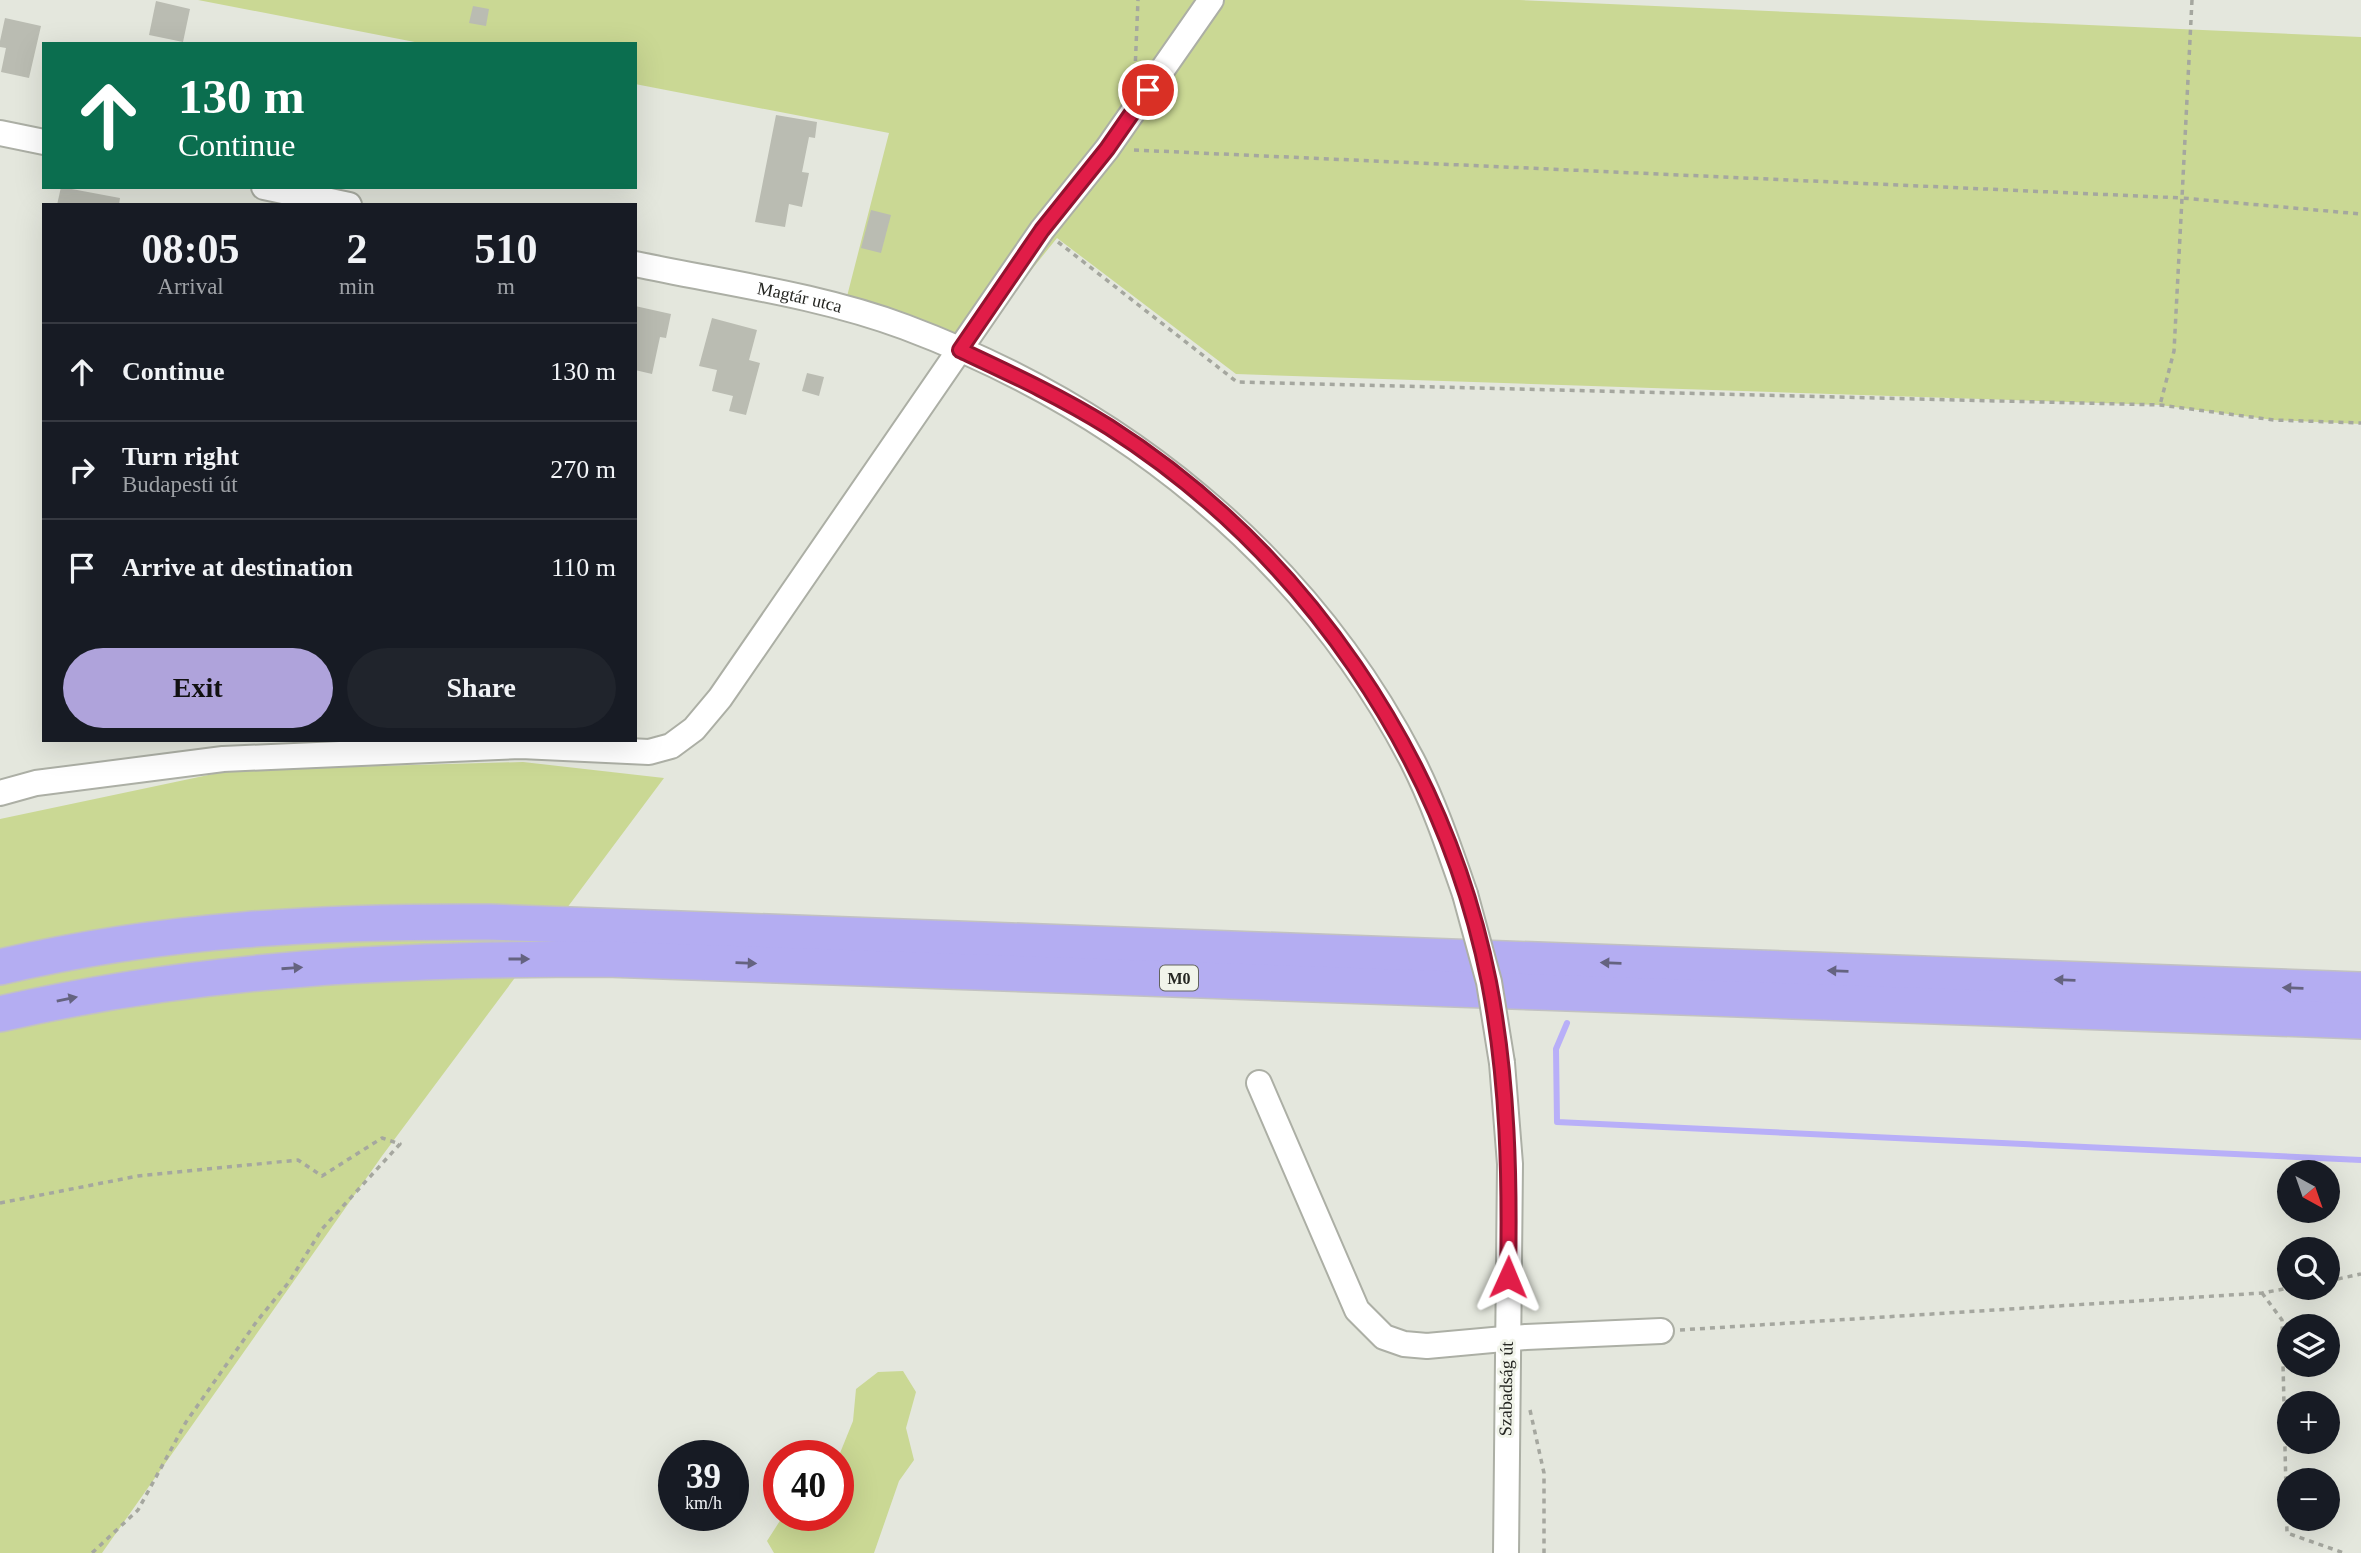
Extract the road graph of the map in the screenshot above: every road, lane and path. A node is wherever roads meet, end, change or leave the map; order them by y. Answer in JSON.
{"nodes":[{"id":1,"x":1138,"y":0,"type":"edge"},
{"id":2,"x":1211,"y":0,"type":"edge"},
{"id":3,"x":2192,"y":0,"type":"edge"},
{"id":4,"x":1133,"y":112,"type":"junction"},
{"id":5,"x":0,"y":133,"type":"edge"},
{"id":6,"x":42,"y":142,"type":"edge"},
{"id":7,"x":1107,"y":149,"type":"junction"},
{"id":8,"x":273,"y":189,"type":"edge"},
{"id":9,"x":2182,"y":198,"type":"junction"},
{"id":10,"x":340,"y":203,"type":"edge"},
{"id":11,"x":2361,"y":214,"type":"edge"},
{"id":12,"x":1042,"y":230,"type":"junction"},
{"id":13,"x":637,"y":264,"type":"edge"},
{"id":14,"x":960,"y":350,"type":"junction"},
{"id":15,"x":2160,"y":405,"type":"junction"},
{"id":16,"x":2361,"y":422,"type":"edge"},
{"id":17,"x":0,"y":793,"type":"edge"},
{"id":18,"x":1465,"y":894,"type":"joint"},
{"id":19,"x":0,"y":967,"type":"edge"},
{"id":20,"x":2361,"y":990,"type":"edge"},
{"id":21,"x":0,"y":1014,"type":"edge"},
{"id":22,"x":2361,"y":1021,"type":"edge"},
{"id":23,"x":1259,"y":1083,"type":"dead end"},
{"id":24,"x":0,"y":1203,"type":"edge"},
{"id":25,"x":2361,"y":1274,"type":"edge"},
{"id":26,"x":2340,"y":1278,"type":"edge"},
{"id":27,"x":2277,"y":1290,"type":"edge"},
{"id":28,"x":2262,"y":1293,"type":"junction"},
{"id":29,"x":1661,"y":1331,"type":"joint"},
{"id":30,"x":1506,"y":1338,"type":"junction"},
{"id":31,"x":92,"y":1553,"type":"edge"},
{"id":32,"x":1506,"y":1553,"type":"edge"},
{"id":33,"x":2344,"y":1553,"type":"edge"}],
"edges":[{"from":1,"to":4,"type":"path"},
{"from":2,"to":4,"type":"street"},
{"from":3,"to":9,"type":"path"},
{"from":4,"to":7,"type":"street"},
{"from":5,"to":6,"type":"street"},
{"from":7,"to":9,"type":"path"},
{"from":7,"to":12,"type":"street"},
{"from":8,"to":10,"type":"street"},
{"from":9,"to":11,"type":"path"},
{"from":9,"to":15,"type":"path"},
{"from":12,"to":14,"type":"street"},
{"from":12,"to":15,"type":"path"},
{"from":13,"to":14,"type":"street","name":"Magtár utca"},
{"from":14,"to":17,"type":"street"},
{"from":14,"to":18,"type":"street","name":"Magtár utca"},
{"from":15,"to":16,"type":"path"},
{"from":18,"to":30,"type":"street","name":"Szabadság út","bridge":true},
{"from":20,"to":19,"type":"highway","number":"M0","one_way":true},
{"from":21,"to":22,"type":"highway","number":"M0","one_way":true},
{"from":23,"to":30,"type":"street"},
{"from":24,"to":31,"type":"path"},
{"from":25,"to":26,"type":"path"},
{"from":27,"to":28,"type":"path"},
{"from":28,"to":29,"type":"path"},
{"from":28,"to":33,"type":"path"},
{"from":29,"to":30,"type":"street"},
{"from":30,"to":32,"type":"street","name":"Szabadság út"}]}
